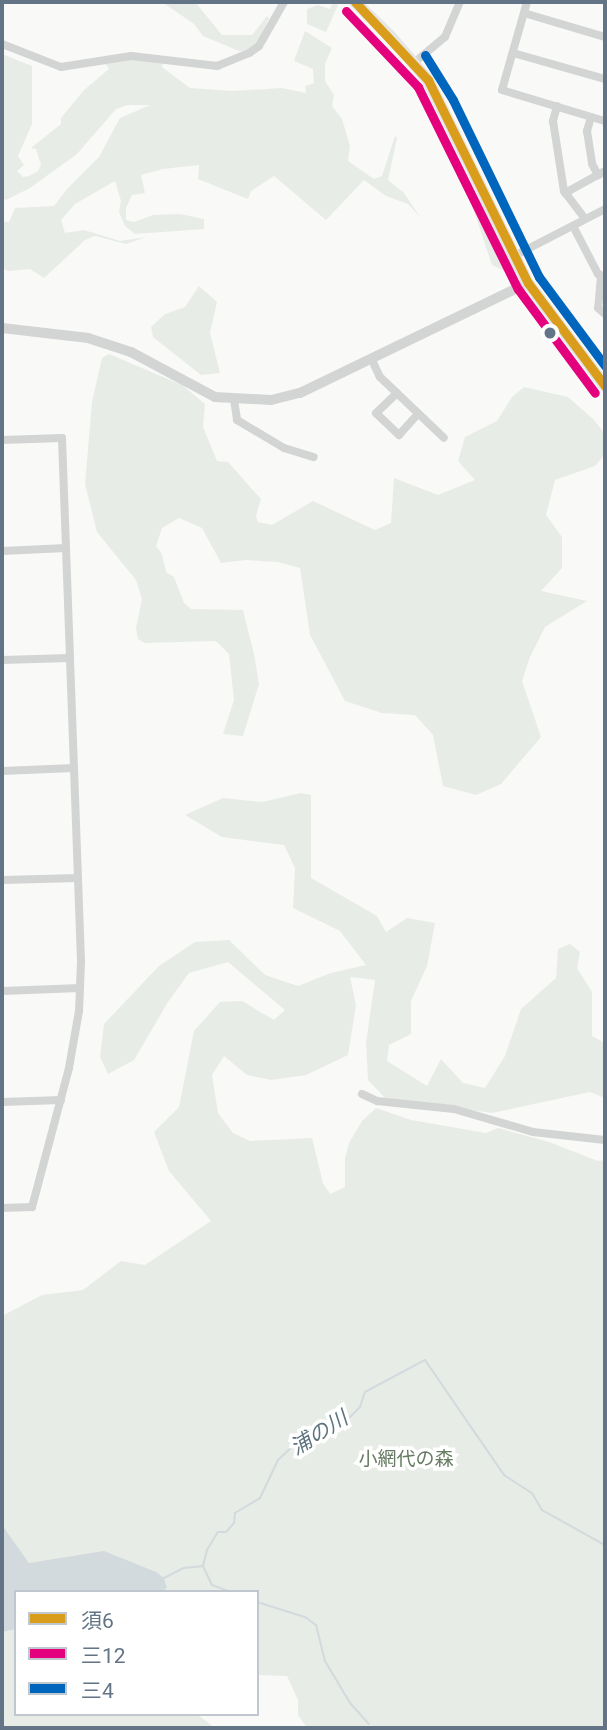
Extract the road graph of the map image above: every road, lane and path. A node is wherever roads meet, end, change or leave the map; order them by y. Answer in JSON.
{"nodes":[{"id":1,"x":284,"y":2,"type":"edge"},
{"id":2,"x":355,"y":2,"type":"edge"},
{"id":3,"x":460,"y":2,"type":"edge"},
{"id":4,"x":527,"y":2,"type":"edge"},
{"id":5,"x":524,"y":13,"type":"junction"},
{"id":6,"x":605,"y":37,"type":"edge"},
{"id":7,"x":2,"y":44,"type":"edge"},
{"id":8,"x":513,"y":53,"type":"junction"},
{"id":9,"x":415,"y":62,"type":"junction"},
{"id":10,"x":605,"y":79,"type":"edge"},
{"id":11,"x":557,"y":106,"type":"junction"},
{"id":12,"x":591,"y":117,"type":"junction"},
{"id":13,"x":605,"y":121,"type":"edge"},
{"id":14,"x":602,"y":173,"type":"edge"},
{"id":15,"x":565,"y":193,"type":"junction"},
{"id":16,"x":605,"y":209,"type":"edge"},
{"id":17,"x":586,"y":219,"type":"junction"},
{"id":18,"x":572,"y":226,"type":"junction"},
{"id":19,"x":514,"y":256,"type":"junction"},
{"id":20,"x":603,"y":276,"type":"edge"},
{"id":21,"x":528,"y":283,"type":"junction"},
{"id":22,"x":605,"y":314,"type":"edge"},
{"id":23,"x":2,"y":328,"type":"edge"},
{"id":24,"x":372,"y":358,"type":"junction"},
{"id":25,"x":605,"y":386,"type":"edge"},
{"id":26,"x":397,"y":393,"type":"junction"},
{"id":27,"x":234,"y":400,"type":"junction"},
{"id":28,"x":418,"y":414,"type":"junction"},
{"id":29,"x":444,"y":438,"type":"dead end"},
{"id":30,"x":2,"y":440,"type":"edge"},
{"id":31,"x":314,"y":457,"type":"dead end"},
{"id":32,"x":66,"y":548,"type":"junction"},
{"id":33,"x":2,"y":551,"type":"edge"},
{"id":34,"x":70,"y":658,"type":"junction"},
{"id":35,"x":2,"y":660,"type":"edge"},
{"id":36,"x":74,"y":768,"type":"junction"},
{"id":37,"x":2,"y":771,"type":"edge"},
{"id":38,"x":78,"y":878,"type":"junction"},
{"id":39,"x":2,"y":880,"type":"edge"},
{"id":40,"x":80,"y":988,"type":"junction"},
{"id":41,"x":2,"y":991,"type":"edge"},
{"id":42,"x":362,"y":1094,"type":"dead end"},
{"id":43,"x":61,"y":1100,"type":"junction"},
{"id":44,"x":2,"y":1102,"type":"edge"},
{"id":45,"x":605,"y":1140,"type":"edge"},
{"id":46,"x":2,"y":1208,"type":"edge"}],
"edges":[{"from":1,"to":7,"type":"street"},
{"from":2,"to":9,"type":"highway"},
{"from":3,"to":9,"type":"street"},
{"from":4,"to":5,"type":"street"},
{"from":5,"to":6,"type":"street"},
{"from":5,"to":8,"type":"street"},
{"from":8,"to":10,"type":"street"},
{"from":8,"to":11,"type":"street"},
{"from":9,"to":19,"type":"highway"},
{"from":11,"to":12,"type":"street"},
{"from":11,"to":15,"type":"street"},
{"from":12,"to":13,"type":"street"},
{"from":12,"to":14,"type":"street"},
{"from":14,"to":15,"type":"street"},
{"from":15,"to":17,"type":"street"},
{"from":16,"to":17,"type":"street"},
{"from":17,"to":18,"type":"street"},
{"from":18,"to":19,"type":"street"},
{"from":18,"to":20,"type":"street"},
{"from":19,"to":21,"type":"highway"},
{"from":20,"to":22,"type":"street"},
{"from":21,"to":24,"type":"street"},
{"from":21,"to":25,"type":"highway"},
{"from":23,"to":27,"type":"street"},
{"from":24,"to":26,"type":"street"},
{"from":24,"to":27,"type":"street"},
{"from":26,"to":28,"type":"street"},
{"from":26,"to":28,"type":"street"},
{"from":27,"to":31,"type":"street"},
{"from":28,"to":29,"type":"street"},
{"from":30,"to":32,"type":"street"},
{"from":32,"to":33,"type":"street"},
{"from":32,"to":34,"type":"street"},
{"from":34,"to":35,"type":"street"},
{"from":34,"to":36,"type":"street"},
{"from":36,"to":37,"type":"street"},
{"from":36,"to":38,"type":"street"},
{"from":38,"to":39,"type":"street"},
{"from":38,"to":40,"type":"street"},
{"from":40,"to":41,"type":"street"},
{"from":40,"to":43,"type":"street"},
{"from":42,"to":45,"type":"street"},
{"from":43,"to":44,"type":"street"},
{"from":43,"to":46,"type":"street"}]}
